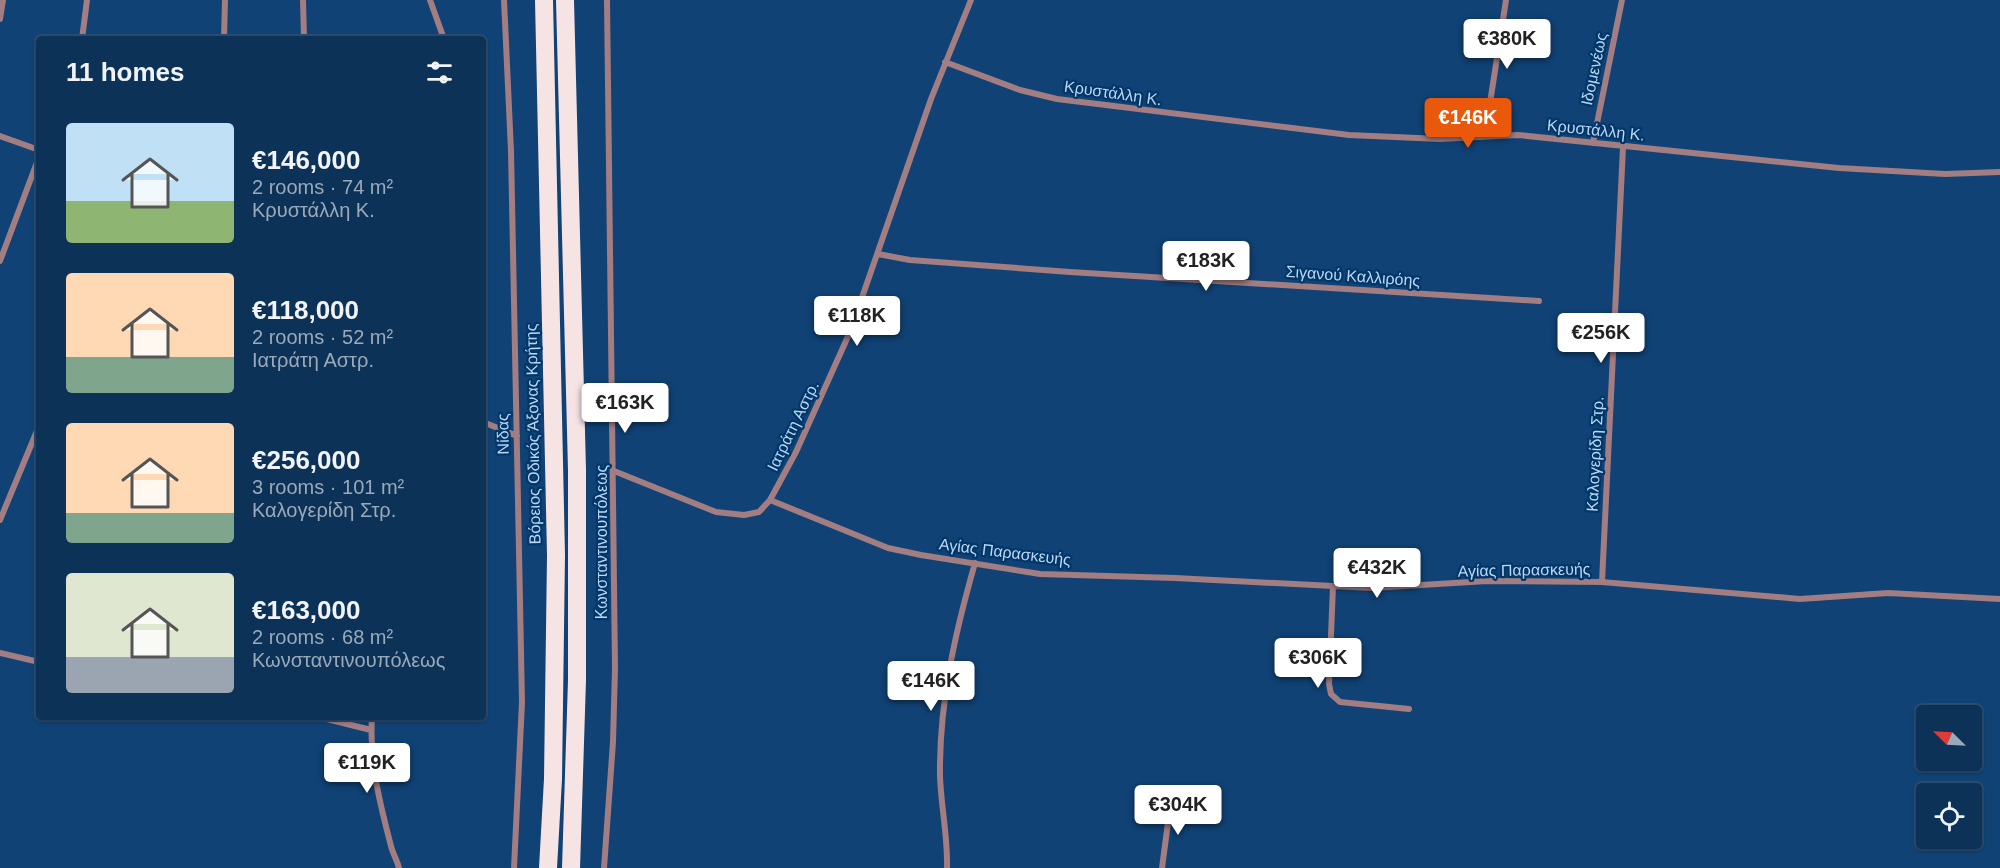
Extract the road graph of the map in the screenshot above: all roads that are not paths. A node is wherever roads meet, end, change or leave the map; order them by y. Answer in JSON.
{"nodes":[{"id":1,"x":3,"y":0,"type":"edge"},
{"id":2,"x":87,"y":0,"type":"edge"},
{"id":3,"x":225,"y":0,"type":"edge"},
{"id":4,"x":303,"y":0,"type":"edge"},
{"id":5,"x":430,"y":0,"type":"edge"},
{"id":6,"x":504,"y":0,"type":"edge"},
{"id":7,"x":544,"y":0,"type":"edge"},
{"id":8,"x":565,"y":0,"type":"edge"},
{"id":9,"x":607,"y":0,"type":"edge"},
{"id":10,"x":971,"y":0,"type":"edge"},
{"id":11,"x":1506,"y":0,"type":"edge"},
{"id":12,"x":1622,"y":0,"type":"edge"},
{"id":13,"x":0,"y":19,"type":"edge"},
{"id":14,"x":82,"y":36,"type":"edge"},
{"id":15,"x":224,"y":36,"type":"edge"},
{"id":16,"x":304,"y":36,"type":"edge"},
{"id":17,"x":443,"y":36,"type":"edge"},
{"id":18,"x":945,"y":62,"type":"junction"},
{"id":19,"x":1485,"y":135,"type":"junction"},
{"id":20,"x":0,"y":136,"type":"edge"},
{"id":21,"x":1593,"y":143,"type":"junction"},
{"id":22,"x":1623,"y":147,"type":"junction"},
{"id":23,"x":36,"y":149,"type":"edge"},
{"id":24,"x":36,"y":165,"type":"edge"},
{"id":25,"x":2000,"y":172,"type":"edge"},
{"id":26,"x":878,"y":254,"type":"junction"},
{"id":27,"x":0,"y":261,"type":"edge"},
{"id":28,"x":1539,"y":301,"type":"dead end"},
{"id":29,"x":486,"y":423,"type":"edge"},
{"id":30,"x":36,"y":433,"type":"edge"},
{"id":31,"x":517,"y":436,"type":"junction"},
{"id":32,"x":614,"y":471,"type":"junction"},
{"id":33,"x":770,"y":500,"type":"junction"},
{"id":34,"x":0,"y":520,"type":"edge"},
{"id":35,"x":975,"y":562,"type":"junction"},
{"id":36,"x":1602,"y":582,"type":"junction"},
{"id":37,"x":1334,"y":586,"type":"junction"},
{"id":38,"x":2000,"y":599,"type":"edge"},
{"id":39,"x":0,"y":652,"type":"edge"},
{"id":40,"x":36,"y":661,"type":"edge"},
{"id":41,"x":1409,"y":709,"type":"dead end"},
{"id":42,"x":331,"y":720,"type":"edge"},
{"id":43,"x":372,"y":720,"type":"edge"},
{"id":44,"x":371,"y":730,"type":"junction"},
{"id":45,"x":1171,"y":800,"type":"dead end"},
{"id":46,"x":399,"y":868,"type":"edge"},
{"id":47,"x":514,"y":868,"type":"edge"},
{"id":48,"x":548,"y":868,"type":"edge"},
{"id":49,"x":571,"y":868,"type":"edge"},
{"id":50,"x":604,"y":868,"type":"edge"},
{"id":51,"x":947,"y":868,"type":"edge"},
{"id":52,"x":1162,"y":868,"type":"edge"}],
"edges":[{"from":1,"to":13,"type":"street"},
{"from":2,"to":14,"type":"street"},
{"from":3,"to":15,"type":"street"},
{"from":4,"to":16,"type":"street"},
{"from":5,"to":17,"type":"street"},
{"from":6,"to":31,"type":"street","name":"Νίδας"},
{"from":7,"to":48,"type":"highway","name":"Βόρειος Οδικός Άξονας Κρήτης"},
{"from":8,"to":49,"type":"highway"},
{"from":9,"to":32,"type":"street","name":"Κωνσταντινουπόλεως"},
{"from":10,"to":18,"type":"street","name":"Ιατράτη Αστρ."},
{"from":11,"to":19,"type":"street"},
{"from":12,"to":21,"type":"street","name":"Ιδομενέως"},
{"from":18,"to":19,"type":"street","name":"Κρυστάλλη Κ."},
{"from":18,"to":26,"type":"street","name":"Ιατράτη Αστρ."},
{"from":19,"to":21,"type":"street","name":"Κρυστάλλη Κ."},
{"from":20,"to":23,"type":"street"},
{"from":21,"to":22,"type":"street","name":"Κρυστάλλη Κ."},
{"from":22,"to":25,"type":"street","name":"Κρυστάλλη Κ."},
{"from":22,"to":36,"type":"street","name":"Καλογερίδη Στρ."},
{"from":24,"to":27,"type":"street"},
{"from":26,"to":28,"type":"street","name":"Σιγανού Καλλιρόης"},
{"from":26,"to":33,"type":"street","name":"Ιατράτη Αστρ."},
{"from":29,"to":31,"type":"street"},
{"from":30,"to":34,"type":"street"},
{"from":31,"to":47,"type":"street","name":"Νίδας"},
{"from":32,"to":33,"type":"street","name":"Ιατράτη Αστρ."},
{"from":32,"to":50,"type":"street","name":"Κωνσταντινουπόλεως"},
{"from":33,"to":35,"type":"street","name":"Αγίας Παρασκευής"},
{"from":35,"to":37,"type":"street","name":"Αγίας Παρασκευής"},
{"from":35,"to":51,"type":"street"},
{"from":36,"to":37,"type":"street","name":"Αγίας Παρασκευής"},
{"from":36,"to":38,"type":"street","name":"Αγίας Παρασκευής"},
{"from":37,"to":41,"type":"street"},
{"from":39,"to":40,"type":"street"},
{"from":42,"to":44,"type":"street"},
{"from":43,"to":44,"type":"street"},
{"from":44,"to":46,"type":"street"},
{"from":45,"to":52,"type":"street"}]}
